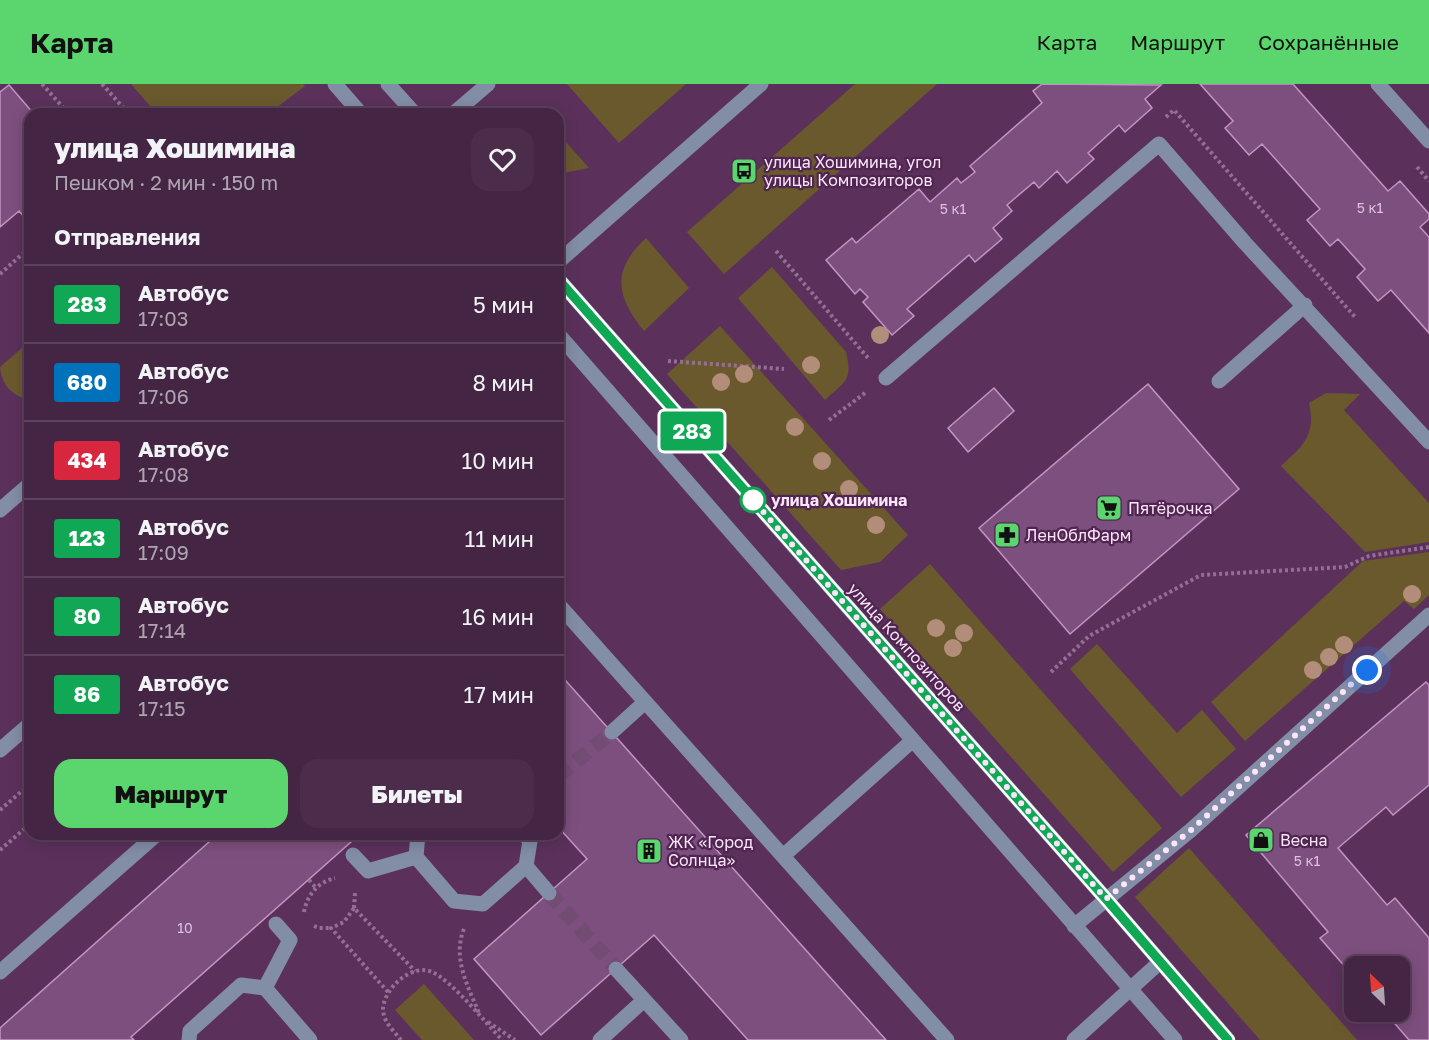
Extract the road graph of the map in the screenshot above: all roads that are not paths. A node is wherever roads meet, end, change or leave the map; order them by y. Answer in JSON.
{"nodes":[{"id":1,"x":335,"y":84,"type":"edge"},
{"id":2,"x":388,"y":84,"type":"edge"},
{"id":3,"x":488,"y":84,"type":"edge"},
{"id":4,"x":761,"y":84,"type":"edge"},
{"id":5,"x":1378,"y":84,"type":"edge"},
{"id":6,"x":356,"y":108,"type":"edge"},
{"id":7,"x":410,"y":108,"type":"edge"},
{"id":8,"x":460,"y":108,"type":"edge"},
{"id":9,"x":1429,"y":141,"type":"edge"},
{"id":10,"x":564,"y":257,"type":"edge"},
{"id":11,"x":564,"y":286,"type":"edge"},
{"id":12,"x":1305,"y":305,"type":"junction"},
{"id":13,"x":564,"y":341,"type":"edge"},
{"id":14,"x":886,"y":378,"type":"road end"},
{"id":15,"x":1219,"y":381,"type":"dead end"},
{"id":16,"x":1429,"y":442,"type":"edge"},
{"id":17,"x":24,"y":489,"type":"edge"},
{"id":18,"x":0,"y":510,"type":"edge"},
{"id":19,"x":564,"y":611,"type":"edge"},
{"id":20,"x":1429,"y":615,"type":"edge"},
{"id":21,"x":645,"y":702,"type":"junction"},
{"id":22,"x":24,"y":729,"type":"edge"},
{"id":23,"x":612,"y":732,"type":"tunnel mouth"},
{"id":24,"x":913,"y":740,"type":"junction"},
{"id":25,"x":0,"y":750,"type":"edge"},
{"id":26,"x":150,"y":840,"type":"edge"},
{"id":27,"x":417,"y":840,"type":"edge"},
{"id":28,"x":529,"y":840,"type":"edge"},
{"id":29,"x":353,"y":855,"type":"dead end"},
{"id":30,"x":783,"y":856,"type":"junction"},
{"id":31,"x":416,"y":857,"type":"junction"},
{"id":32,"x":526,"y":866,"type":"junction"},
{"id":33,"x":549,"y":893,"type":"tunnel mouth"},
{"id":34,"x":1106,"y":899,"type":"junction"},
{"id":35,"x":276,"y":924,"type":"dead end"},
{"id":36,"x":1074,"y":926,"type":"junction"},
{"id":37,"x":1160,"y":963,"type":"junction"},
{"id":38,"x":616,"y":969,"type":"tunnel mouth"},
{"id":39,"x":0,"y":972,"type":"edge"},
{"id":40,"x":265,"y":988,"type":"junction"},
{"id":41,"x":1131,"y":989,"type":"junction"},
{"id":42,"x":644,"y":1000,"type":"junction"},
{"id":43,"x":189,"y":1040,"type":"edge"},
{"id":44,"x":310,"y":1040,"type":"edge"},
{"id":45,"x":600,"y":1040,"type":"edge"},
{"id":46,"x":681,"y":1040,"type":"edge"},
{"id":47,"x":947,"y":1040,"type":"edge"},
{"id":48,"x":1074,"y":1040,"type":"edge"},
{"id":49,"x":1175,"y":1040,"type":"edge"},
{"id":50,"x":1228,"y":1040,"type":"edge"}],
"edges":[{"from":1,"to":6,"type":"street"},
{"from":2,"to":7,"type":"street"},
{"from":3,"to":8,"type":"street"},
{"from":4,"to":10,"type":"street"},
{"from":5,"to":9,"type":"street"},
{"from":11,"to":34,"type":"street","name":"улица Композиторов"},
{"from":12,"to":14,"type":"street"},
{"from":12,"to":15,"type":"street"},
{"from":12,"to":16,"type":"street"},
{"from":13,"to":24,"type":"street"},
{"from":17,"to":18,"type":"street"},
{"from":19,"to":21,"type":"street"},
{"from":20,"to":34,"type":"street"},
{"from":21,"to":23,"type":"street"},
{"from":21,"to":30,"type":"street"},
{"from":22,"to":25,"type":"street"},
{"from":24,"to":30,"type":"street"},
{"from":24,"to":36,"type":"street"},
{"from":26,"to":39,"type":"street"},
{"from":27,"to":31,"type":"street"},
{"from":28,"to":32,"type":"street"},
{"from":29,"to":31,"type":"street"},
{"from":30,"to":47,"type":"street"},
{"from":31,"to":32,"type":"street"},
{"from":32,"to":33,"type":"street"},
{"from":34,"to":36,"type":"street"},
{"from":34,"to":37,"type":"street","name":"улица Композиторов"},
{"from":35,"to":40,"type":"street"},
{"from":36,"to":41,"type":"street"},
{"from":37,"to":41,"type":"street"},
{"from":37,"to":50,"type":"street","name":"улица Композиторов"},
{"from":38,"to":42,"type":"street"},
{"from":40,"to":43,"type":"street"},
{"from":40,"to":44,"type":"street"},
{"from":41,"to":48,"type":"street"},
{"from":41,"to":49,"type":"street"},
{"from":42,"to":45,"type":"street"},
{"from":42,"to":46,"type":"street"}]}
